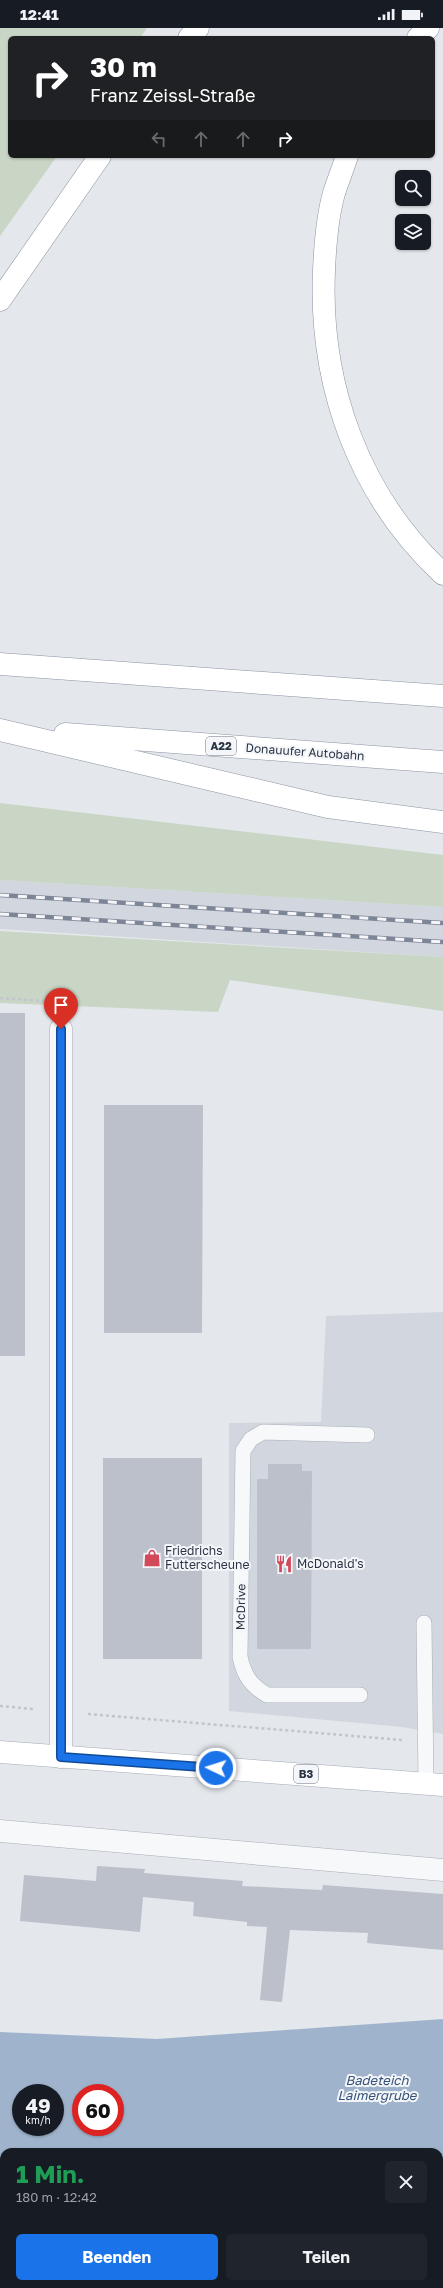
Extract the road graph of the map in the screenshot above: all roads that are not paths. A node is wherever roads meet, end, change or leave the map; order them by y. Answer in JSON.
{"nodes":[{"id":1,"x":198,"y":28,"type":"edge"},
{"id":2,"x":428,"y":28,"type":"edge"},
{"id":3,"x":191,"y":36,"type":"edge"},
{"id":4,"x":420,"y":36,"type":"edge"},
{"id":5,"x":99,"y":158,"type":"edge"},
{"id":6,"x":346,"y":158,"type":"edge"},
{"id":7,"x":0,"y":300,"type":"edge"},
{"id":8,"x":443,"y":574,"type":"edge"},
{"id":9,"x":0,"y":664,"type":"edge"},
{"id":10,"x":443,"y":696,"type":"edge"},
{"id":11,"x":0,"y":730,"type":"edge"},
{"id":12,"x":443,"y":762,"type":"edge"},
{"id":13,"x":443,"y":822,"type":"edge"},
{"id":14,"x":61,"y":1029,"type":"road end"},
{"id":15,"x":367,"y":1435,"type":"dead end"},
{"id":16,"x":424,"y":1623,"type":"dead end"},
{"id":17,"x":360,"y":1695,"type":"dead end"},
{"id":18,"x":0,"y":1752,"type":"edge"},
{"id":19,"x":61,"y":1757,"type":"junction"},
{"id":20,"x":434,"y":1784,"type":"edge"},
{"id":21,"x":0,"y":1831,"type":"edge"},
{"id":22,"x":443,"y":1870,"type":"edge"}],
"edges":[{"from":1,"to":3,"type":"main road"},
{"from":2,"to":4,"type":"main road"},
{"from":5,"to":7,"type":"main road"},
{"from":6,"to":8,"type":"main road"},
{"from":9,"to":10,"type":"main road"},
{"from":11,"to":12,"type":"main road","name":"Donauufer Autobahn","number":"A22"},
{"from":11,"to":13,"type":"main road"},
{"from":14,"to":19,"type":"street"},
{"from":15,"to":17,"type":"lane","name":"McDrive"},
{"from":16,"to":20,"type":"lane"},
{"from":18,"to":19,"type":"main road","number":"B3"},
{"from":19,"to":20,"type":"main road","number":"B3"},
{"from":21,"to":22,"type":"street"}]}
